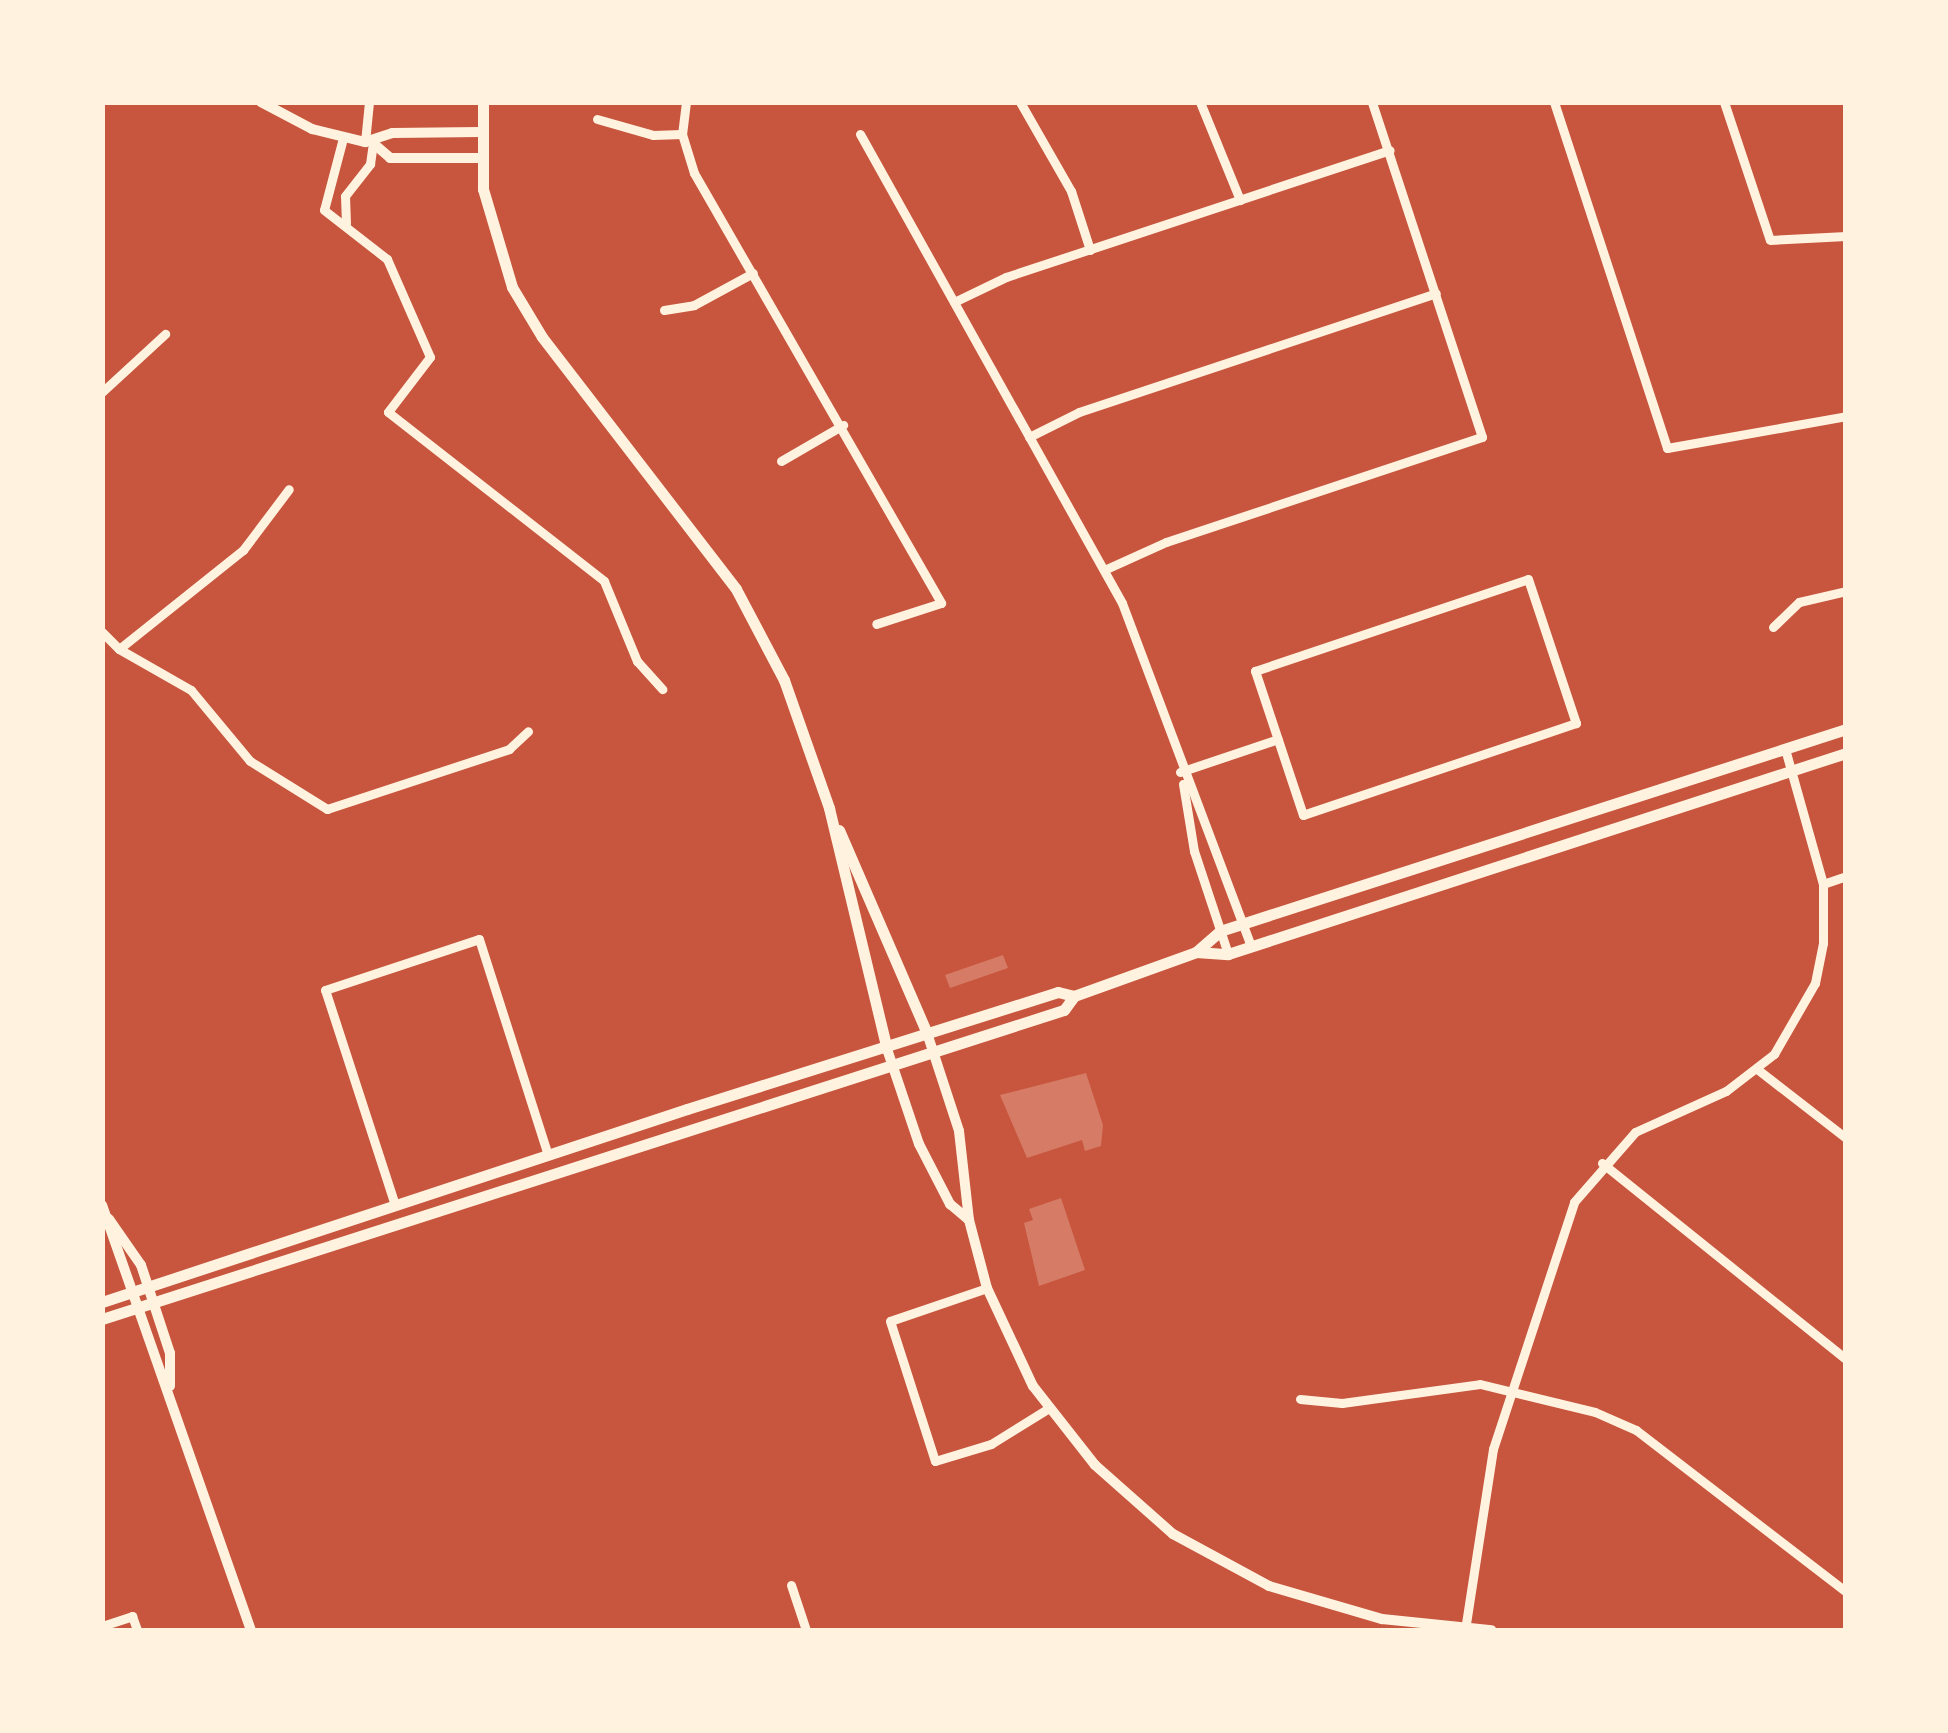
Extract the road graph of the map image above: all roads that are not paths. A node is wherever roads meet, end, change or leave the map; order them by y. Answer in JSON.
{"nodes":[{"id":1,"x":261,"y":102,"type":"edge"},
{"id":2,"x":369,"y":102,"type":"edge"},
{"id":3,"x":483,"y":102,"type":"edge"},
{"id":4,"x":686,"y":102,"type":"edge"},
{"id":5,"x":1020,"y":102,"type":"edge"},
{"id":6,"x":1200,"y":102,"type":"edge"},
{"id":7,"x":1372,"y":102,"type":"edge"},
{"id":8,"x":1554,"y":102,"type":"edge"},
{"id":9,"x":1724,"y":102,"type":"edge"},
{"id":10,"x":597,"y":119,"type":"dead end"},
{"id":11,"x":480,"y":132,"type":"junction"},
{"id":12,"x":682,"y":134,"type":"junction"},
{"id":13,"x":860,"y":134,"type":"dead end"},
{"id":14,"x":343,"y":138,"type":"junction"},
{"id":15,"x":369,"y":142,"type":"junction"},
{"id":16,"x":1389,"y":150,"type":"junction"},
{"id":17,"x":480,"y":158,"type":"junction"},
{"id":18,"x":1240,"y":200,"type":"junction"},
{"id":19,"x":347,"y":226,"type":"junction"},
{"id":20,"x":1846,"y":236,"type":"edge"},
{"id":21,"x":1090,"y":250,"type":"junction"},
{"id":22,"x":753,"y":273,"type":"junction"},
{"id":23,"x":1436,"y":293,"type":"junction"},
{"id":24,"x":954,"y":302,"type":"junction"},
{"id":25,"x":664,"y":310,"type":"dead end"},
{"id":26,"x":165,"y":334,"type":"dead end"},
{"id":27,"x":102,"y":392,"type":"edge"},
{"id":28,"x":1846,"y":416,"type":"edge"},
{"id":29,"x":844,"y":426,"type":"junction"},
{"id":30,"x":1029,"y":437,"type":"junction"},
{"id":31,"x":780,"y":460,"type":"dead end"},
{"id":32,"x":290,"y":490,"type":"dead end"},
{"id":33,"x":1104,"y":570,"type":"junction"},
{"id":34,"x":1846,"y":592,"type":"edge"},
{"id":35,"x":876,"y":624,"type":"dead end"},
{"id":36,"x":1773,"y":627,"type":"dead end"},
{"id":37,"x":102,"y":632,"type":"edge"},
{"id":38,"x":119,"y":649,"type":"junction"},
{"id":39,"x":662,"y":689,"type":"dead end"},
{"id":40,"x":1846,"y":729,"type":"edge"},
{"id":41,"x":528,"y":731,"type":"dead end"},
{"id":42,"x":1278,"y":739,"type":"junction"},
{"id":43,"x":1784,"y":748,"type":"junction"},
{"id":44,"x":1846,"y":753,"type":"edge"},
{"id":45,"x":1791,"y":770,"type":"junction"},
{"id":46,"x":1180,"y":772,"type":"junction"},
{"id":47,"x":828,"y":808,"type":"junction"},
{"id":48,"x":1846,"y":876,"type":"edge"},
{"id":49,"x":1823,"y":884,"type":"junction"},
{"id":50,"x":1243,"y":923,"type":"junction"},
{"id":51,"x":1220,"y":931,"type":"junction"},
{"id":52,"x":1251,"y":946,"type":"junction"},
{"id":53,"x":1196,"y":952,"type":"junction"},
{"id":54,"x":1228,"y":954,"type":"junction"},
{"id":55,"x":1074,"y":996,"type":"junction"},
{"id":56,"x":928,"y":1036,"type":"junction"},
{"id":57,"x":888,"y":1049,"type":"junction"},
{"id":58,"x":934,"y":1054,"type":"junction"},
{"id":59,"x":893,"y":1066,"type":"junction"},
{"id":60,"x":1757,"y":1068,"type":"junction"},
{"id":61,"x":1846,"y":1138,"type":"edge"},
{"id":62,"x":548,"y":1155,"type":"junction"},
{"id":63,"x":1602,"y":1163,"type":"junction"},
{"id":64,"x":395,"y":1204,"type":"junction"},
{"id":65,"x":102,"y":1205,"type":"edge"},
{"id":66,"x":108,"y":1218,"type":"junction"},
{"id":67,"x":969,"y":1220,"type":"junction"},
{"id":68,"x":148,"y":1285,"type":"junction"},
{"id":69,"x":987,"y":1288,"type":"junction"},
{"id":70,"x":129,"y":1291,"type":"junction"},
{"id":71,"x":102,"y":1302,"type":"edge"},
{"id":72,"x":155,"y":1307,"type":"junction"},
{"id":73,"x":136,"y":1313,"type":"junction"},
{"id":74,"x":102,"y":1319,"type":"edge"},
{"id":75,"x":1846,"y":1358,"type":"edge"},
{"id":76,"x":170,"y":1386,"type":"junction"},
{"id":77,"x":1511,"y":1389,"type":"junction"},
{"id":78,"x":1300,"y":1399,"type":"dead end"},
{"id":79,"x":1048,"y":1408,"type":"junction"},
{"id":80,"x":791,"y":1584,"type":"dead end"},
{"id":81,"x":1846,"y":1592,"type":"edge"},
{"id":82,"x":102,"y":1626,"type":"edge"},
{"id":83,"x":1466,"y":1629,"type":"edge"},
{"id":84,"x":137,"y":1630,"type":"edge"},
{"id":85,"x":250,"y":1630,"type":"edge"},
{"id":86,"x":806,"y":1630,"type":"edge"},
{"id":87,"x":1491,"y":1630,"type":"edge"}],
"edges":[{"from":1,"to":14,"type":"street"},
{"from":2,"to":15,"type":"street"},
{"from":3,"to":11,"type":"main road"},
{"from":4,"to":12,"type":"street"},
{"from":5,"to":21,"type":"street"},
{"from":6,"to":18,"type":"street"},
{"from":7,"to":16,"type":"street"},
{"from":8,"to":28,"type":"street"},
{"from":9,"to":20,"type":"street"},
{"from":10,"to":12,"type":"street"},
{"from":11,"to":15,"type":"street"},
{"from":11,"to":17,"type":"main road"},
{"from":12,"to":22,"type":"street"},
{"from":13,"to":24,"type":"street"},
{"from":14,"to":15,"type":"street"},
{"from":14,"to":19,"type":"street"},
{"from":15,"to":17,"type":"street"},
{"from":15,"to":19,"type":"street"},
{"from":16,"to":18,"type":"street"},
{"from":16,"to":23,"type":"street"},
{"from":17,"to":47,"type":"main road"},
{"from":18,"to":21,"type":"street"},
{"from":19,"to":39,"type":"street"},
{"from":21,"to":24,"type":"street"},
{"from":22,"to":25,"type":"street"},
{"from":22,"to":29,"type":"street"},
{"from":23,"to":30,"type":"street"},
{"from":23,"to":33,"type":"street"},
{"from":24,"to":30,"type":"street"},
{"from":26,"to":27,"type":"street"},
{"from":29,"to":31,"type":"street"},
{"from":29,"to":35,"type":"street"},
{"from":30,"to":33,"type":"street"},
{"from":32,"to":38,"type":"street"},
{"from":33,"to":46,"type":"street"},
{"from":34,"to":36,"type":"street"},
{"from":37,"to":38,"type":"street"},
{"from":38,"to":41,"type":"street"},
{"from":40,"to":43,"type":"main road"},
{"from":42,"to":42,"type":"street"},
{"from":42,"to":46,"type":"street"},
{"from":43,"to":45,"type":"street"},
{"from":43,"to":50,"type":"main road"},
{"from":44,"to":45,"type":"main road"},
{"from":45,"to":49,"type":"street"},
{"from":45,"to":52,"type":"main road"},
{"from":46,"to":50,"type":"street"},
{"from":46,"to":51,"type":"street"},
{"from":47,"to":56,"type":"main road"},
{"from":47,"to":57,"type":"main road"},
{"from":48,"to":49,"type":"street"},
{"from":49,"to":60,"type":"street"},
{"from":50,"to":51,"type":"main road"},
{"from":50,"to":52,"type":"street"},
{"from":51,"to":53,"type":"main road"},
{"from":51,"to":54,"type":"street"},
{"from":52,"to":54,"type":"main road"},
{"from":53,"to":54,"type":"main road"},
{"from":53,"to":55,"type":"main road"},
{"from":55,"to":56,"type":"main road"},
{"from":55,"to":58,"type":"main road"},
{"from":56,"to":57,"type":"main road"},
{"from":56,"to":58,"type":"street"},
{"from":57,"to":59,"type":"street"},
{"from":57,"to":62,"type":"main road"},
{"from":58,"to":59,"type":"main road"},
{"from":58,"to":67,"type":"street"},
{"from":59,"to":67,"type":"street"},
{"from":59,"to":72,"type":"main road"},
{"from":60,"to":61,"type":"street"},
{"from":60,"to":63,"type":"street"},
{"from":62,"to":64,"type":"main road"},
{"from":62,"to":64,"type":"street"},
{"from":63,"to":75,"type":"street"},
{"from":63,"to":77,"type":"street"},
{"from":64,"to":68,"type":"main road"},
{"from":65,"to":66,"type":"street"},
{"from":66,"to":68,"type":"street"},
{"from":66,"to":70,"type":"street"},
{"from":67,"to":69,"type":"street"},
{"from":68,"to":70,"type":"main road"},
{"from":68,"to":72,"type":"street"},
{"from":69,"to":79,"type":"street"},
{"from":69,"to":79,"type":"street"},
{"from":70,"to":71,"type":"main road"},
{"from":70,"to":73,"type":"street"},
{"from":72,"to":73,"type":"main road"},
{"from":72,"to":76,"type":"street"},
{"from":73,"to":74,"type":"main road"},
{"from":73,"to":76,"type":"street"},
{"from":76,"to":85,"type":"street"},
{"from":77,"to":78,"type":"street"},
{"from":77,"to":81,"type":"street"},
{"from":77,"to":83,"type":"street"},
{"from":79,"to":83,"type":"street"},
{"from":80,"to":86,"type":"street"},
{"from":82,"to":84,"type":"street"},
{"from":83,"to":87,"type":"street"}]}
